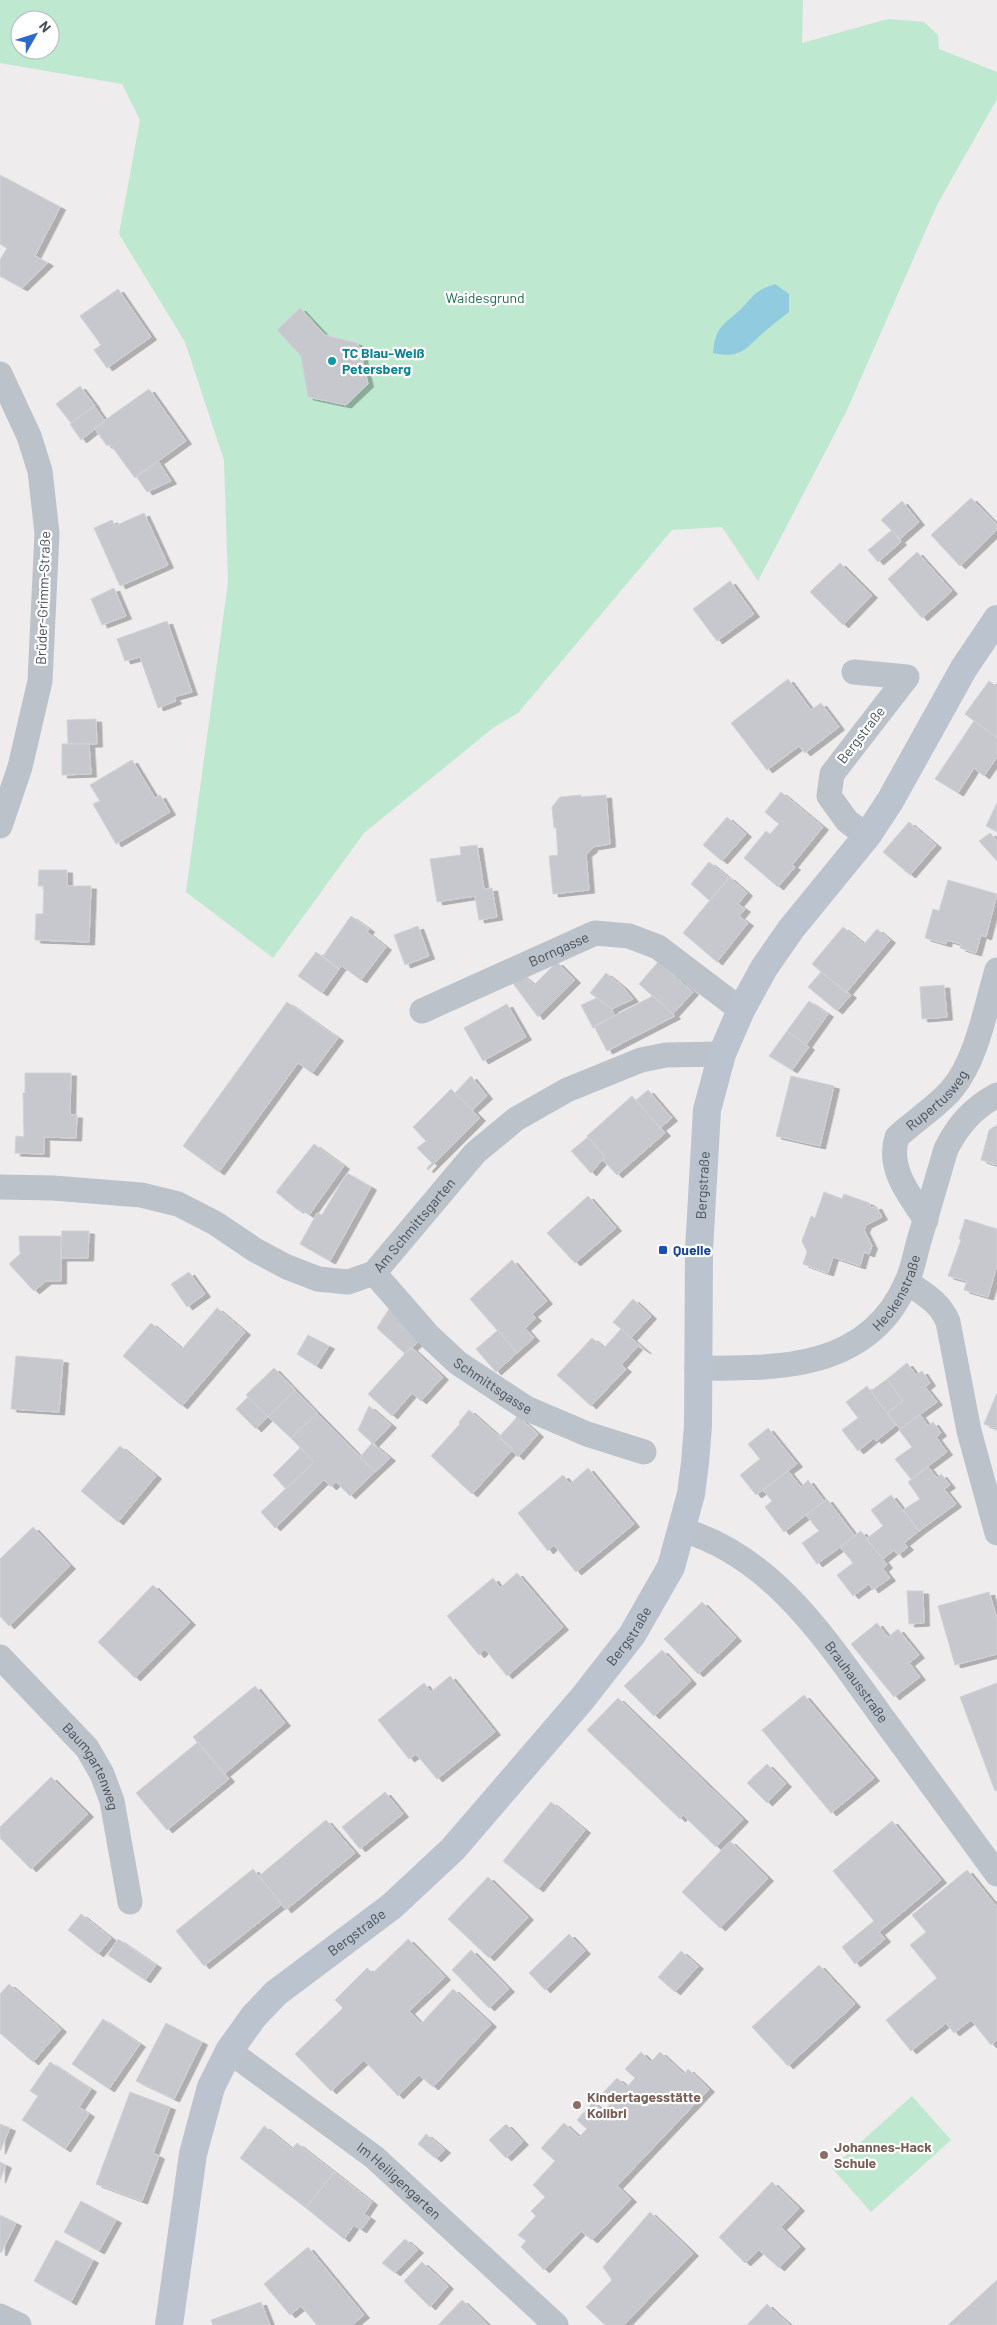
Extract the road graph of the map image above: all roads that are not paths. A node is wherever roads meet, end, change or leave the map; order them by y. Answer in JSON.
{"nodes":[{"id":1,"x":0,"y":374,"type":"edge"},
{"id":2,"x":997,"y":619,"type":"edge"},
{"id":3,"x":854,"y":672,"type":"dead end"},
{"id":4,"x":0,"y":826,"type":"edge"},
{"id":5,"x":867,"y":836,"type":"junction"},
{"id":6,"x":997,"y":970,"type":"edge"},
{"id":7,"x":422,"y":1010,"type":"dead end"},
{"id":8,"x":740,"y":1010,"type":"junction"},
{"id":9,"x":722,"y":1054,"type":"junction"},
{"id":10,"x":997,"y":1095,"type":"edge"},
{"id":11,"x":0,"y":1187,"type":"edge"},
{"id":12,"x":926,"y":1220,"type":"junction"},
{"id":13,"x":374,"y":1273,"type":"junction"},
{"id":14,"x":907,"y":1282,"type":"junction"},
{"id":15,"x":697,"y":1368,"type":"junction"},
{"id":16,"x":644,"y":1452,"type":"dead end"},
{"id":17,"x":991,"y":1480,"type":"edge"},
{"id":18,"x":682,"y":1530,"type":"junction"},
{"id":19,"x":997,"y":1533,"type":"edge"},
{"id":20,"x":0,"y":1657,"type":"edge"},
{"id":21,"x":997,"y":1874,"type":"edge"},
{"id":22,"x":130,"y":1902,"type":"dead end"},
{"id":23,"x":229,"y":2051,"type":"junction"},
{"id":24,"x":0,"y":2316,"type":"edge"},
{"id":25,"x":19,"y":2325,"type":"edge"},
{"id":26,"x":169,"y":2325,"type":"edge"},
{"id":27,"x":556,"y":2325,"type":"edge"}],
"edges":[{"from":1,"to":4,"type":"street","name":"Brüder-Grimm-Straße"},
{"from":2,"to":5,"type":"main road","name":"Bergstraße"},
{"from":3,"to":5,"type":"street","name":"Bergstraße"},
{"from":5,"to":8,"type":"main road","name":"Bergstraße"},
{"from":6,"to":12,"type":"street","name":"Rupertusweg"},
{"from":7,"to":8,"type":"street","name":"Borngasse"},
{"from":8,"to":9,"type":"main road","name":"Bergstraße"},
{"from":9,"to":13,"type":"street","name":"Am Schmittsgarten"},
{"from":9,"to":15,"type":"main road","name":"Bergstraße"},
{"from":10,"to":12,"type":"street","name":"Heckenstraße"},
{"from":11,"to":13,"type":"street","name":"Am Schmittsgarten"},
{"from":12,"to":14,"type":"street","name":"Heckenstraße"},
{"from":13,"to":16,"type":"street","name":"Schmittsgasse"},
{"from":14,"to":15,"type":"street","name":"Heckenstraße"},
{"from":14,"to":17,"type":"street"},
{"from":15,"to":18,"type":"main road","name":"Bergstraße"},
{"from":17,"to":19,"type":"street"},
{"from":18,"to":21,"type":"street","name":"Brauhausstraße"},
{"from":18,"to":23,"type":"main road","name":"Bergstraße"},
{"from":20,"to":22,"type":"street","name":"Baumgartenweg"},
{"from":23,"to":26,"type":"main road","name":"Bergstraße"},
{"from":23,"to":27,"type":"street","name":"Im Heiligengarten"},
{"from":24,"to":25,"type":"street"}]}
